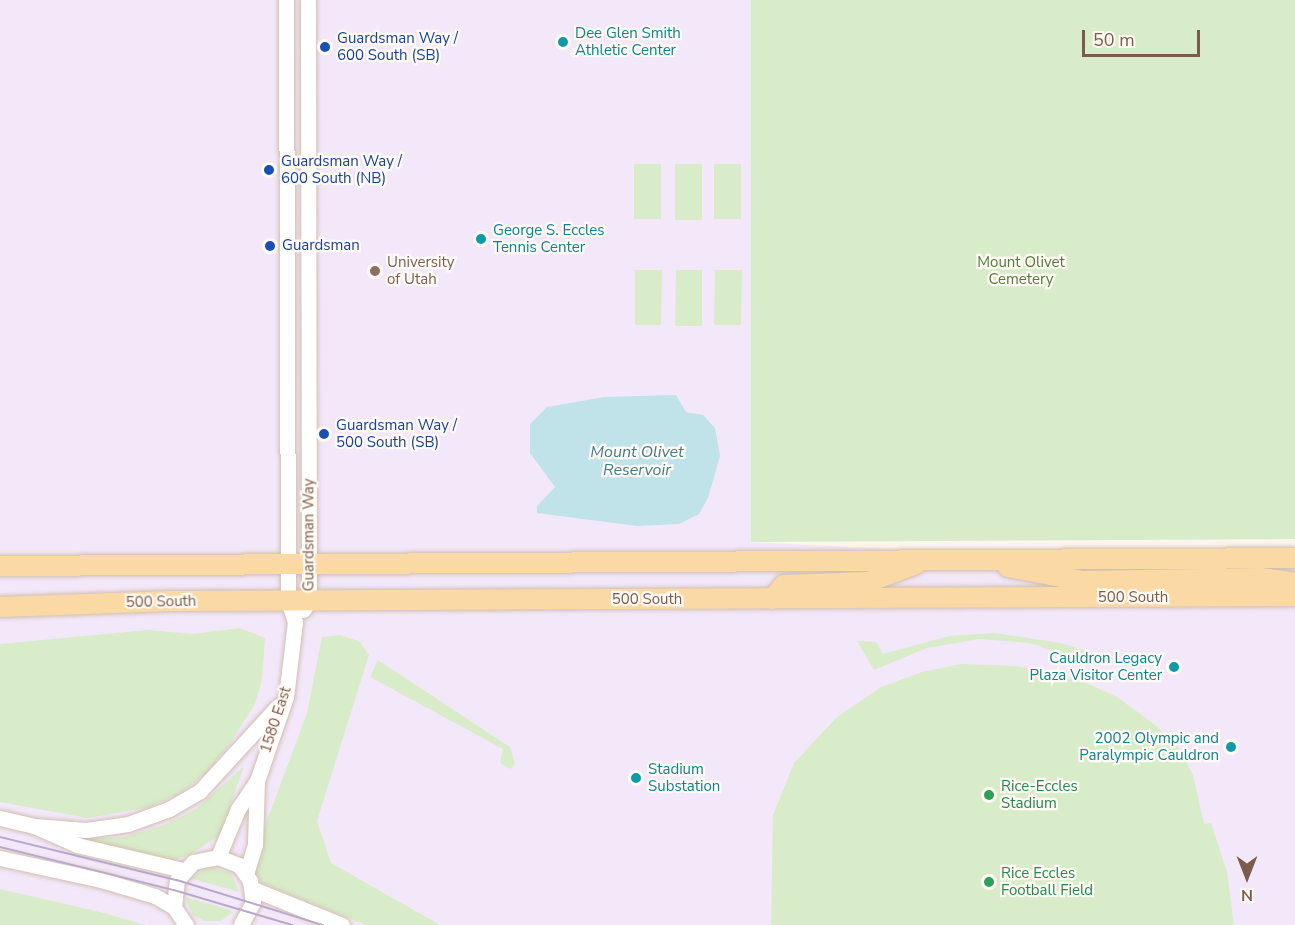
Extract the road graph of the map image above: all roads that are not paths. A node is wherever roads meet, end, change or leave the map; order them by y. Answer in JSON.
{"nodes":[{"id":1,"x":286,"y":0,"type":"edge"},
{"id":2,"x":308,"y":0,"type":"edge"},
{"id":3,"x":1295,"y":558,"type":"edge"},
{"id":4,"x":929,"y":559,"type":"junction"},
{"id":5,"x":964,"y":559,"type":"junction"},
{"id":6,"x":309,"y":565,"type":"junction"},
{"id":7,"x":0,"y":566,"type":"edge"},
{"id":8,"x":288,"y":566,"type":"junction"},
{"id":9,"x":1295,"y":582,"type":"edge"},
{"id":10,"x":1295,"y":596,"type":"edge"},
{"id":11,"x":772,"y":599,"type":"junction"},
{"id":12,"x":309,"y":601,"type":"junction"},
{"id":13,"x":288,"y":602,"type":"junction"},
{"id":14,"x":0,"y":607,"type":"edge"},
{"id":15,"x":295,"y":622,"type":"junction"},
{"id":16,"x":286,"y":697,"type":"junction"},
{"id":17,"x":257,"y":782,"type":"junction"},
{"id":18,"x":0,"y":818,"type":"edge"},
{"id":19,"x":34,"y":826,"type":"junction"},
{"id":20,"x":218,"y":857,"type":"junction"},
{"id":21,"x":0,"y":858,"type":"edge"},
{"id":22,"x":183,"y":870,"type":"junction"},
{"id":23,"x":246,"y":874,"type":"junction"},
{"id":24,"x":253,"y":889,"type":"junction"},
{"id":25,"x":174,"y":906,"type":"junction"},
{"id":26,"x":248,"y":924,"type":"edge"},
{"id":27,"x":186,"y":925,"type":"edge"},
{"id":28,"x":342,"y":925,"type":"edge"}],
"edges":[{"from":1,"to":8,"type":"street","name":"Guardsman Way"},
{"from":2,"to":6,"type":"street","name":"Guardsman Way"},
{"from":3,"to":5,"type":"main road"},
{"from":4,"to":5,"type":"main road"},
{"from":4,"to":6,"type":"main road"},
{"from":4,"to":11,"type":"main road"},
{"from":5,"to":9,"type":"main road"},
{"from":6,"to":8,"type":"main road"},
{"from":6,"to":12,"type":"street","name":"Guardsman Way"},
{"from":7,"to":8,"type":"main road"},
{"from":8,"to":13,"type":"street","name":"Guardsman Way"},
{"from":10,"to":11,"type":"main road","name":"500 South"},
{"from":11,"to":12,"type":"main road","name":"500 South"},
{"from":12,"to":13,"type":"main road","name":"500 South"},
{"from":12,"to":15,"type":"street","name":"Guardsman Way"},
{"from":13,"to":14,"type":"main road","name":"500 South"},
{"from":13,"to":15,"type":"street","name":"Guardsman Way"},
{"from":15,"to":16,"type":"street","name":"1580 East"},
{"from":16,"to":17,"type":"street","name":"1580 East"},
{"from":16,"to":19,"type":"street"},
{"from":17,"to":20,"type":"street","name":"1580 East"},
{"from":17,"to":23,"type":"street","name":"1580 East"},
{"from":18,"to":19,"type":"street"},
{"from":19,"to":22,"type":"street"},
{"from":20,"to":22,"type":"street"},
{"from":20,"to":23,"type":"street"},
{"from":21,"to":25,"type":"street"},
{"from":22,"to":25,"type":"street"},
{"from":23,"to":24,"type":"street"},
{"from":24,"to":26,"type":"street"},
{"from":24,"to":28,"type":"street"},
{"from":25,"to":27,"type":"street"}]}
